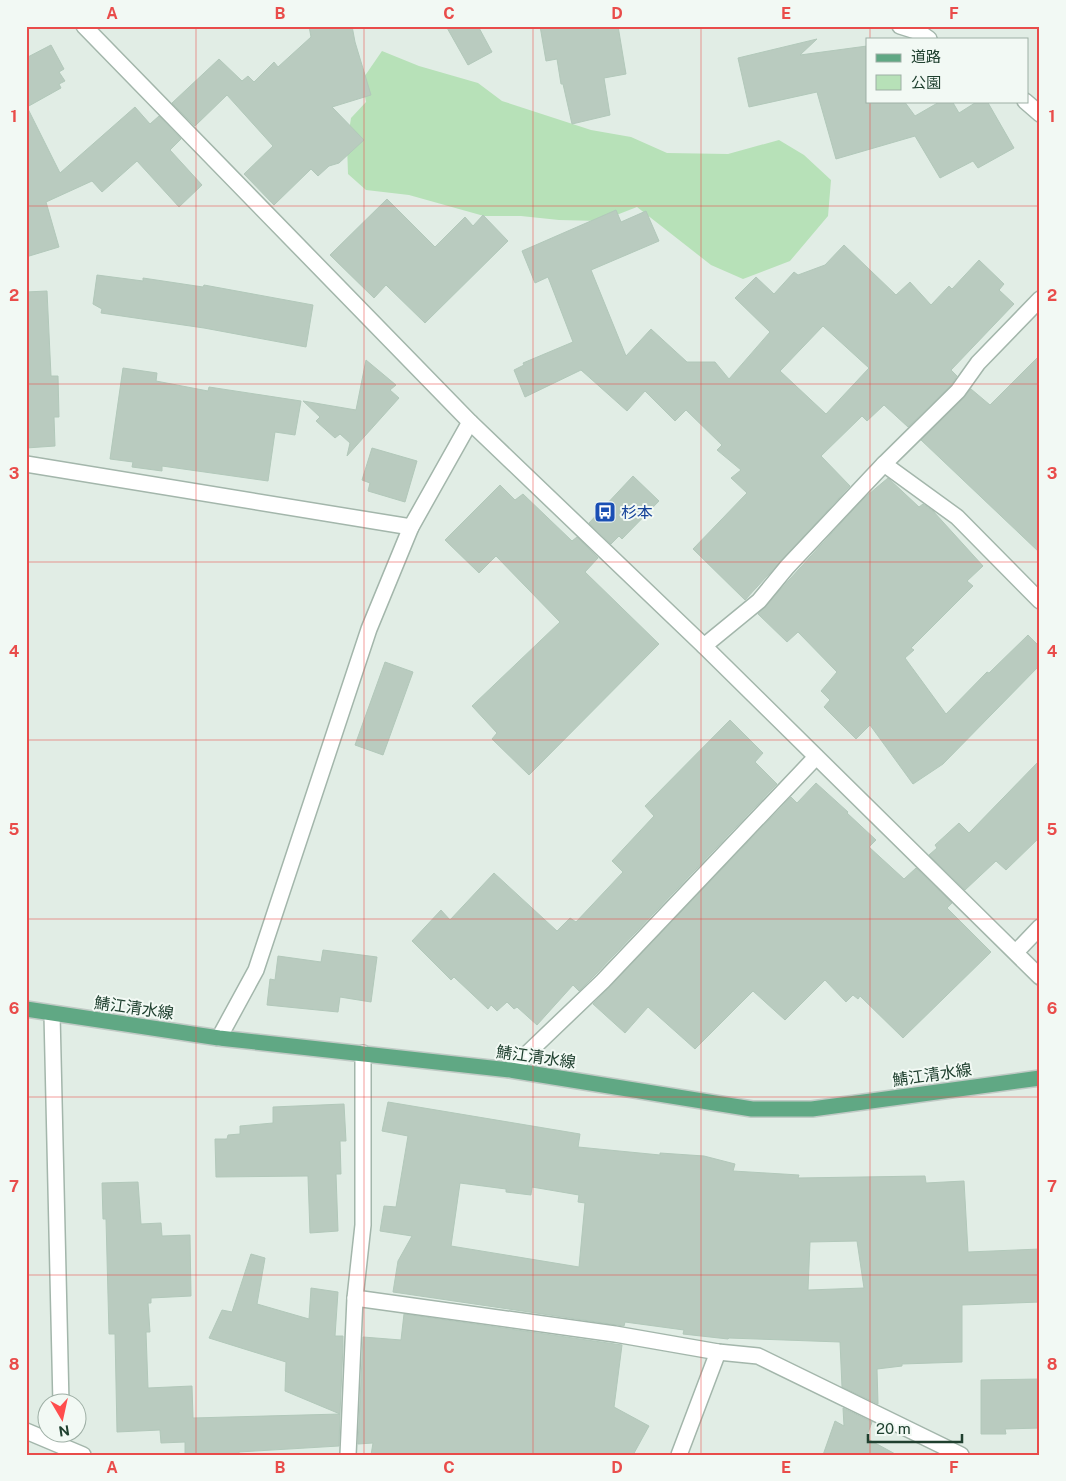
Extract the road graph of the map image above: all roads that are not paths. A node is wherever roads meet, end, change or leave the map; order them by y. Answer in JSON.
{"nodes":[{"id":1,"x":84,"y":26,"type":"edge"},
{"id":2,"x":900,"y":26,"type":"edge"},
{"id":3,"x":928,"y":38,"type":"edge"},
{"id":4,"x":1026,"y":102,"type":"edge"},
{"id":5,"x":1040,"y":114,"type":"edge"},
{"id":6,"x":1040,"y":299,"type":"edge"},
{"id":7,"x":470,"y":422,"type":"junction"},
{"id":8,"x":26,"y":464,"type":"edge"},
{"id":9,"x":884,"y":464,"type":"junction"},
{"id":10,"x":411,"y":528,"type":"junction"},
{"id":11,"x":1040,"y":601,"type":"edge"},
{"id":12,"x":704,"y":646,"type":"junction"},
{"id":13,"x":816,"y":757,"type":"junction"},
{"id":14,"x":1040,"y":927,"type":"edge"},
{"id":15,"x":1016,"y":952,"type":"junction"},
{"id":16,"x":1040,"y":977,"type":"edge"},
{"id":17,"x":26,"y":1009,"type":"edge"},
{"id":18,"x":52,"y":1014,"type":"junction"},
{"id":19,"x":219,"y":1038,"type":"junction"},
{"id":20,"x":363,"y":1054,"type":"junction"},
{"id":21,"x":510,"y":1070,"type":"junction"},
{"id":22,"x":1040,"y":1078,"type":"edge"},
{"id":23,"x":355,"y":1298,"type":"junction"},
{"id":24,"x":718,"y":1352,"type":"junction"},
{"id":25,"x":61,"y":1394,"type":"edge"},
{"id":26,"x":26,"y":1431,"type":"edge"},
{"id":27,"x":62,"y":1445,"type":"edge"},
{"id":28,"x":83,"y":1455,"type":"edge"},
{"id":29,"x":348,"y":1455,"type":"edge"},
{"id":30,"x":680,"y":1455,"type":"edge"},
{"id":31,"x":961,"y":1455,"type":"edge"}],
"edges":[{"from":1,"to":7,"type":"street"},
{"from":2,"to":3,"type":"street"},
{"from":4,"to":5,"type":"street"},
{"from":6,"to":9,"type":"street"},
{"from":7,"to":10,"type":"street"},
{"from":7,"to":12,"type":"street"},
{"from":8,"to":10,"type":"street"},
{"from":9,"to":11,"type":"street"},
{"from":9,"to":12,"type":"street"},
{"from":10,"to":19,"type":"street"},
{"from":12,"to":13,"type":"street"},
{"from":13,"to":15,"type":"street"},
{"from":13,"to":21,"type":"street"},
{"from":14,"to":15,"type":"street"},
{"from":15,"to":16,"type":"street"},
{"from":17,"to":18,"type":"main road","name":"鯖江清水線"},
{"from":18,"to":19,"type":"main road","name":"鯖江清水線"},
{"from":18,"to":25,"type":"street"},
{"from":19,"to":20,"type":"main road","name":"鯖江清水線"},
{"from":20,"to":21,"type":"main road","name":"鯖江清水線"},
{"from":20,"to":23,"type":"street"},
{"from":21,"to":22,"type":"main road","name":"鯖江清水線"},
{"from":23,"to":24,"type":"street"},
{"from":23,"to":29,"type":"street"},
{"from":24,"to":30,"type":"street"},
{"from":24,"to":31,"type":"street"},
{"from":26,"to":27,"type":"street"},
{"from":27,"to":28,"type":"street"}]}
